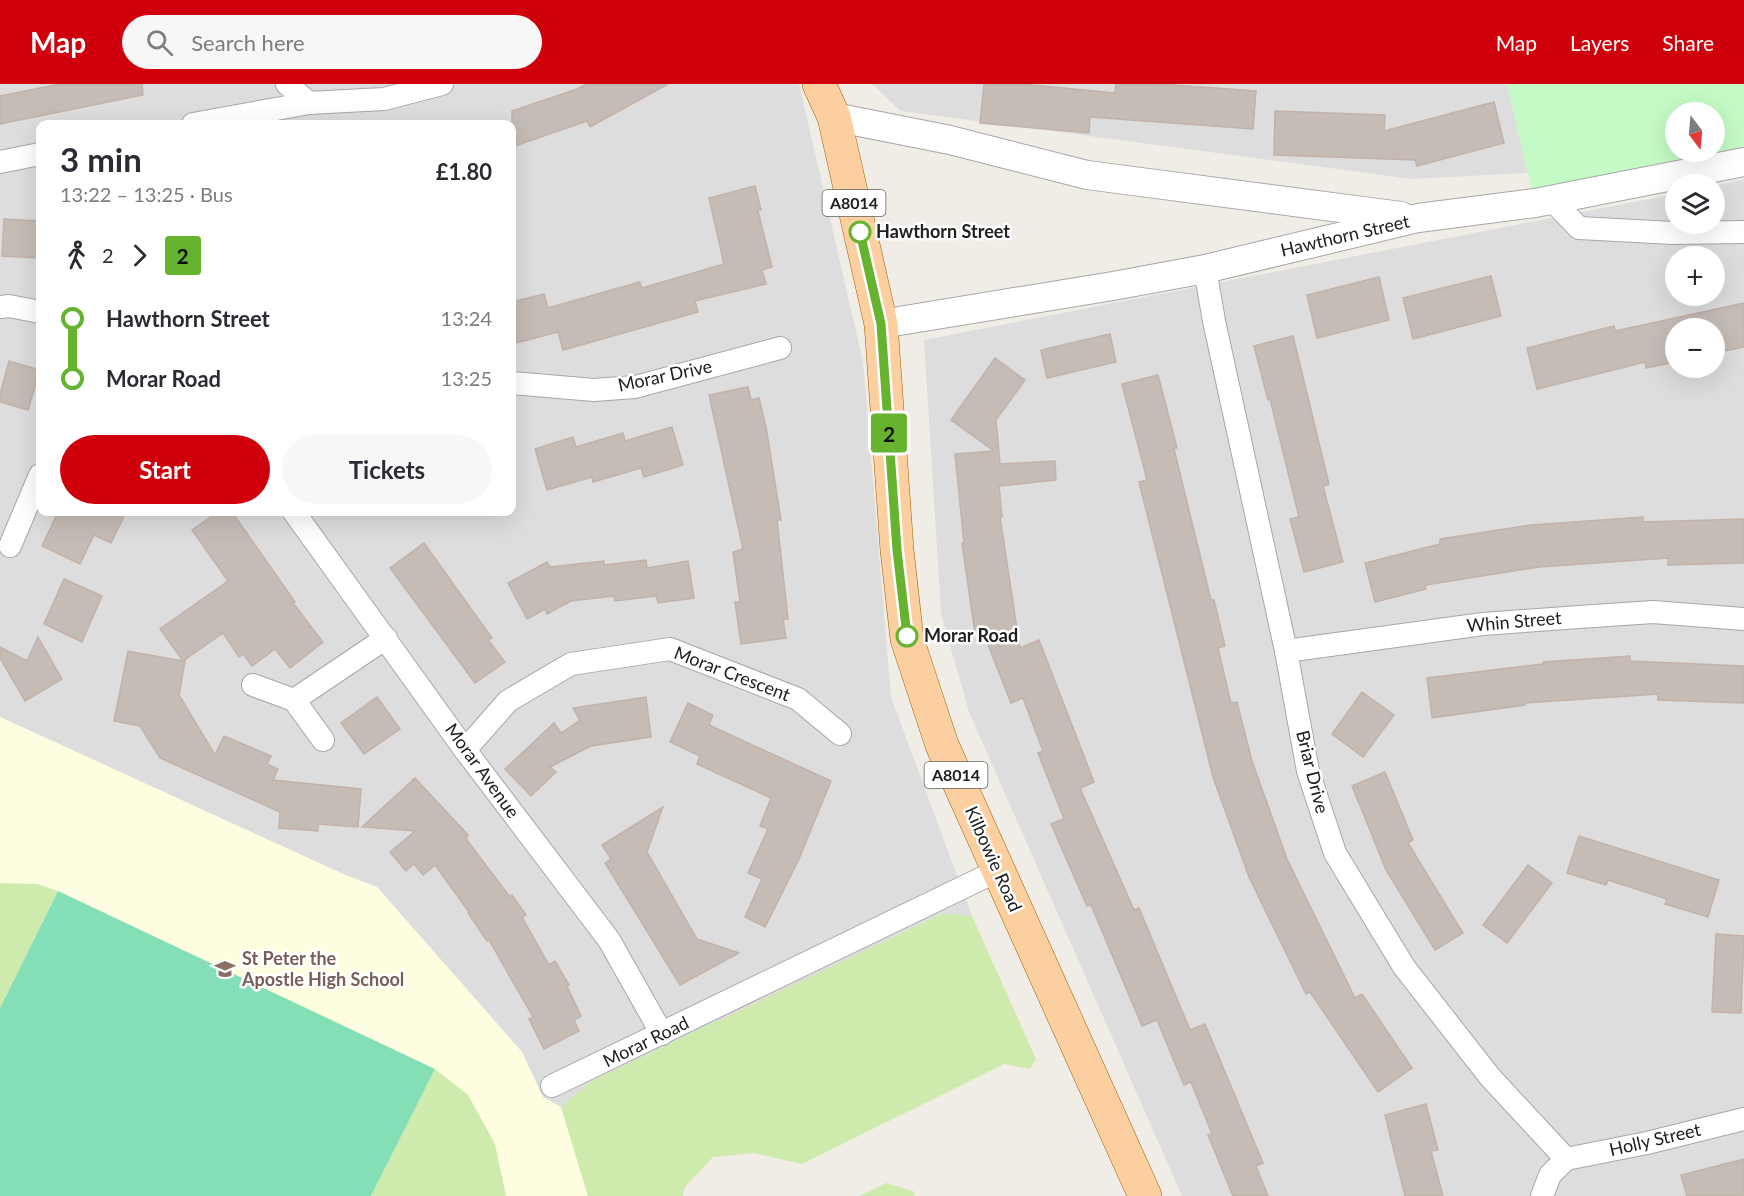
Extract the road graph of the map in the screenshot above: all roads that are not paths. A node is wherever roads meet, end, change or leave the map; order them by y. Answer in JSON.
{"nodes":[{"id":1,"x":287,"y":84,"type":"edge"},
{"id":2,"x":442,"y":84,"type":"edge"},
{"id":3,"x":819,"y":84,"type":"edge"},
{"id":4,"x":309,"y":103,"type":"junction"},
{"id":5,"x":834,"y":117,"type":"junction"},
{"id":6,"x":216,"y":120,"type":"edge"},
{"id":7,"x":36,"y":155,"type":"edge"},
{"id":8,"x":0,"y":162,"type":"edge"},
{"id":9,"x":1744,"y":162,"type":"edge"},
{"id":10,"x":1552,"y":200,"type":"junction"},
{"id":11,"x":1418,"y":218,"type":"junction"},
{"id":12,"x":1744,"y":232,"type":"edge"},
{"id":13,"x":1205,"y":269,"type":"junction"},
{"id":14,"x":0,"y":307,"type":"edge"},
{"id":15,"x":36,"y":311,"type":"edge"},
{"id":16,"x":881,"y":324,"type":"junction"},
{"id":17,"x":780,"y":348,"type":"dead end"},
{"id":18,"x":516,"y":383,"type":"edge"},
{"id":19,"x":36,"y":484,"type":"edge"},
{"id":20,"x":297,"y":516,"type":"edge"},
{"id":21,"x":10,"y":546,"type":"dead end"},
{"id":22,"x":1744,"y":619,"type":"edge"},
{"id":23,"x":386,"y":638,"type":"junction"},
{"id":24,"x":1286,"y":651,"type":"junction"},
{"id":25,"x":253,"y":685,"type":"dead end"},
{"id":26,"x":294,"y":700,"type":"junction"},
{"id":27,"x":840,"y":734,"type":"dead end"},
{"id":28,"x":323,"y":740,"type":"dead end"},
{"id":29,"x":465,"y":750,"type":"junction"},
{"id":30,"x":999,"y":870,"type":"junction"},
{"id":31,"x":662,"y":1034,"type":"junction"},
{"id":32,"x":552,"y":1086,"type":"dead end"},
{"id":33,"x":1744,"y":1119,"type":"edge"},
{"id":34,"x":1566,"y":1159,"type":"junction"},
{"id":35,"x":1145,"y":1196,"type":"edge"},
{"id":36,"x":1542,"y":1196,"type":"edge"}],
"edges":[{"from":1,"to":4,"type":"street"},
{"from":2,"to":4,"type":"street"},
{"from":3,"to":5,"type":"main road","name":"Kilbowie Road","number":"A8014"},
{"from":4,"to":6,"type":"street"},
{"from":5,"to":11,"type":"street","name":"Hawthorn Street"},
{"from":5,"to":16,"type":"main road","name":"Kilbowie Road","number":"A8014"},
{"from":7,"to":8,"type":"street"},
{"from":9,"to":10,"type":"street","name":"Hawthorn Street"},
{"from":10,"to":11,"type":"street","name":"Hawthorn Street"},
{"from":10,"to":12,"type":"street"},
{"from":11,"to":13,"type":"street","name":"Hawthorn Street"},
{"from":13,"to":16,"type":"street","name":"Hawthorn Street"},
{"from":13,"to":24,"type":"street","name":"Briar Drive"},
{"from":14,"to":15,"type":"street"},
{"from":16,"to":30,"type":"main road","name":"Kilbowie Road","number":"A8014"},
{"from":17,"to":18,"type":"street","name":"Morar Drive"},
{"from":19,"to":21,"type":"street"},
{"from":20,"to":23,"type":"street","name":"Morar Avenue"},
{"from":22,"to":24,"type":"street","name":"Whin Street"},
{"from":23,"to":26,"type":"street"},
{"from":23,"to":29,"type":"street","name":"Morar Avenue"},
{"from":24,"to":34,"type":"street","name":"Briar Drive"},
{"from":25,"to":26,"type":"street"},
{"from":26,"to":28,"type":"street"},
{"from":27,"to":29,"type":"street","name":"Morar Crescent"},
{"from":29,"to":31,"type":"street","name":"Morar Avenue"},
{"from":30,"to":31,"type":"street","name":"Morar Road"},
{"from":30,"to":35,"type":"main road","name":"Kilbowie Road","number":"A8014"},
{"from":31,"to":32,"type":"street","name":"Morar Road"},
{"from":33,"to":34,"type":"street","name":"Holly Street"},
{"from":34,"to":36,"type":"street"}]}
